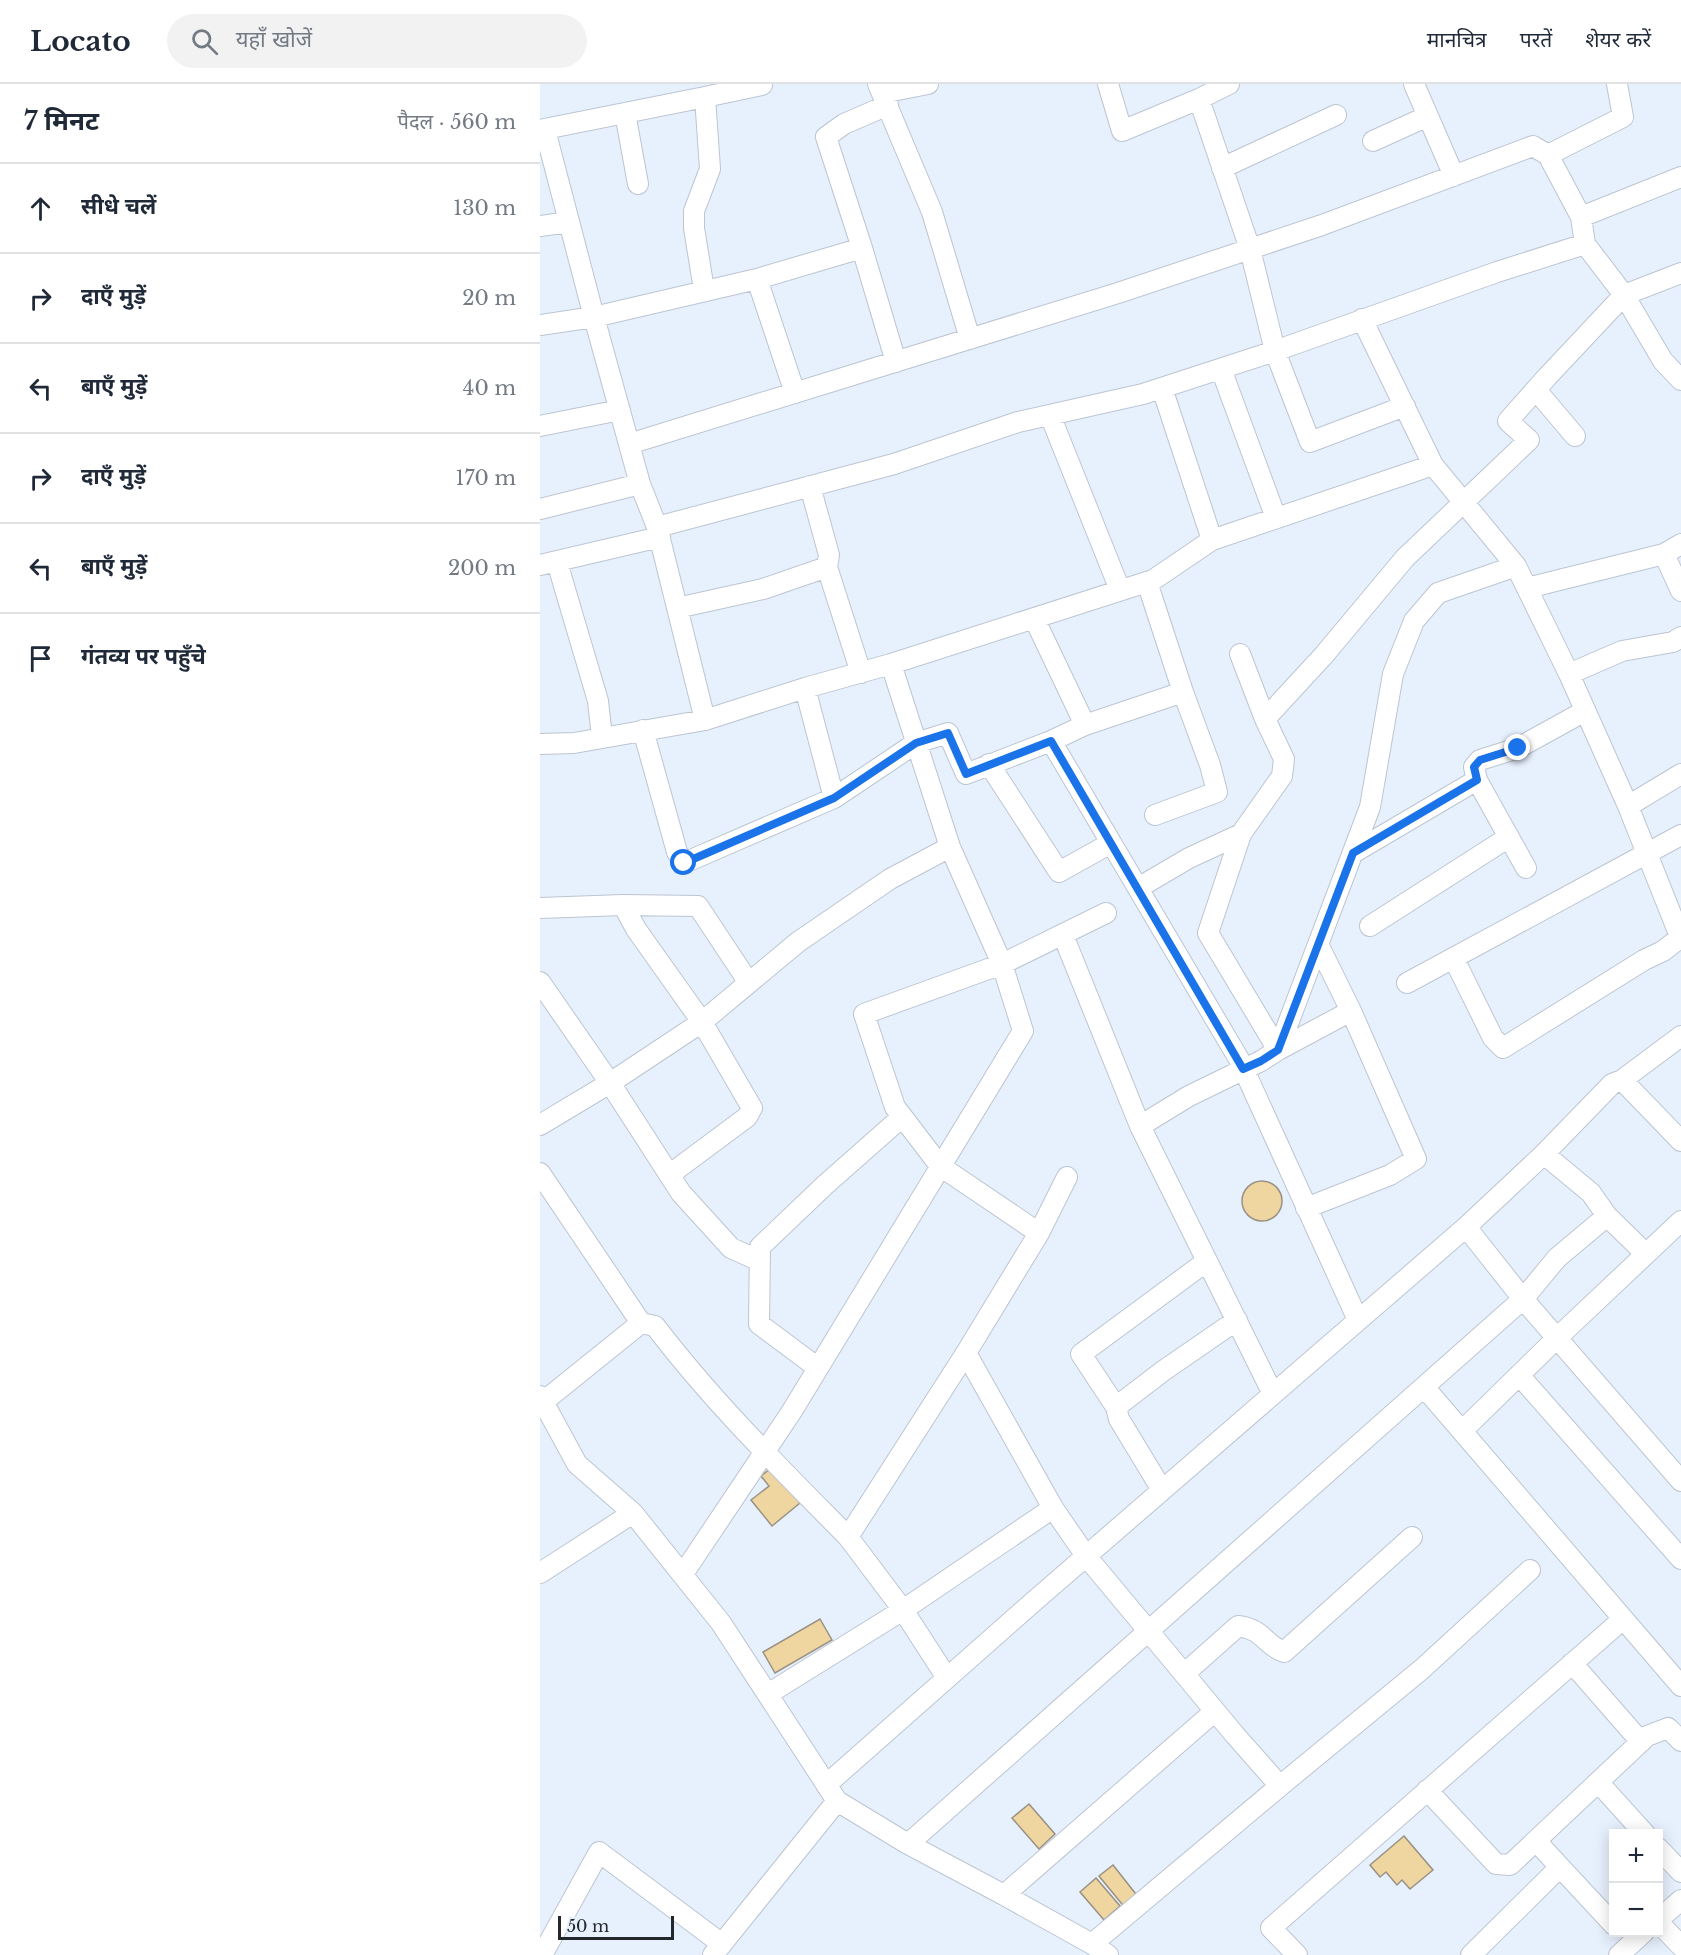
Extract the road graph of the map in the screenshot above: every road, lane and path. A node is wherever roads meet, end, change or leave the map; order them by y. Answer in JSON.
{"nodes":[{"id":1,"x":928,"y":84,"type":"edge"},
{"id":2,"x":1108,"y":84,"type":"edge"},
{"id":3,"x":1229,"y":84,"type":"edge"},
{"id":4,"x":1414,"y":84,"type":"edge"},
{"id":5,"x":1617,"y":84,"type":"edge"},
{"id":6,"x":762,"y":85,"type":"edge"},
{"id":7,"x":883,"y":94,"type":"edge"},
{"id":8,"x":705,"y":97,"type":"junction"},
{"id":9,"x":1198,"y":99,"type":"junction"},
{"id":10,"x":625,"y":113,"type":"junction"},
{"id":11,"x":1336,"y":115,"type":"dead end"},
{"id":12,"x":1428,"y":116,"type":"junction"},
{"id":13,"x":543,"y":130,"type":"edge"},
{"id":14,"x":1373,"y":141,"type":"dead end"},
{"id":15,"x":1548,"y":155,"type":"junction"},
{"id":16,"x":1222,"y":168,"type":"junction"},
{"id":17,"x":1454,"y":176,"type":"junction"},
{"id":18,"x":1681,"y":177,"type":"edge"},
{"id":19,"x":638,"y":184,"type":"dead end"},
{"id":20,"x":1581,"y":217,"type":"junction"},
{"id":21,"x":569,"y":222,"type":"junction"},
{"id":22,"x":540,"y":226,"type":"edge"},
{"id":23,"x":1585,"y":244,"type":"junction"},
{"id":24,"x":862,"y":248,"type":"junction"},
{"id":25,"x":1250,"y":249,"type":"junction"},
{"id":26,"x":1681,"y":273,"type":"edge"},
{"id":27,"x":757,"y":279,"type":"junction"},
{"id":28,"x":704,"y":290,"type":"junction"},
{"id":29,"x":1624,"y":296,"type":"junction"},
{"id":30,"x":594,"y":318,"type":"junction"},
{"id":31,"x":1362,"y":319,"type":"junction"},
{"id":32,"x":540,"y":325,"type":"edge"},
{"id":33,"x":970,"y":339,"type":"junction"},
{"id":34,"x":1275,"y":351,"type":"junction"},
{"id":35,"x":896,"y":362,"type":"junction"},
{"id":36,"x":1221,"y":369,"type":"junction"},
{"id":37,"x":1681,"y":380,"type":"edge"},
{"id":38,"x":1162,"y":388,"type":"junction"},
{"id":39,"x":1536,"y":390,"type":"junction"},
{"id":40,"x":795,"y":393,"type":"junction"},
{"id":41,"x":1405,"y":406,"type":"junction"},
{"id":42,"x":620,"y":410,"type":"junction"},
{"id":43,"x":1050,"y":415,"type":"junction"},
{"id":44,"x":540,"y":426,"type":"edge"},
{"id":45,"x":1575,"y":436,"type":"dead end"},
{"id":46,"x":629,"y":444,"type":"junction"},
{"id":47,"x":1433,"y":465,"type":"junction"},
{"id":48,"x":640,"y":484,"type":"junction"},
{"id":49,"x":810,"y":486,"type":"junction"},
{"id":50,"x":1464,"y":500,"type":"junction"},
{"id":51,"x":540,"y":509,"type":"edge"},
{"id":52,"x":1276,"y":518,"type":"junction"},
{"id":53,"x":659,"y":532,"type":"junction"},
{"id":54,"x":1212,"y":540,"type":"junction"},
{"id":55,"x":1673,"y":549,"type":"edge"},
{"id":56,"x":548,"y":563,"type":"edge"},
{"id":57,"x":1516,"y":566,"type":"junction"},
{"id":58,"x":827,"y":567,"type":"junction"},
{"id":59,"x":1147,"y":582,"type":"junction"},
{"id":60,"x":1527,"y":588,"type":"junction"},
{"id":61,"x":1120,"y":590,"type":"junction"},
{"id":62,"x":1681,"y":591,"type":"edge"},
{"id":63,"x":677,"y":608,"type":"junction"},
{"id":64,"x":1034,"y":618,"type":"junction"},
{"id":65,"x":1681,"y":637,"type":"edge"},
{"id":66,"x":1240,"y":654,"type":"dead end"},
{"id":67,"x":891,"y":664,"type":"junction"},
{"id":68,"x":861,"y":673,"type":"junction"},
{"id":69,"x":1569,"y":674,"type":"junction"},
{"id":70,"x":804,"y":688,"type":"junction"},
{"id":71,"x":1183,"y":692,"type":"junction"},
{"id":72,"x":1585,"y":711,"type":"junction"},
{"id":73,"x":1265,"y":719,"type":"junction"},
{"id":74,"x":705,"y":720,"type":"junction"},
{"id":75,"x":1085,"y":725,"type":"junction"},
{"id":76,"x":643,"y":730,"type":"junction"},
{"id":77,"x":602,"y":737,"type":"junction"},
{"id":78,"x":1051,"y":741,"type":"junction"},
{"id":79,"x":916,"y":743,"type":"junction"},
{"id":80,"x":540,"y":744,"type":"edge"},
{"id":81,"x":989,"y":764,"type":"junction"},
{"id":82,"x":1681,"y":774,"type":"edge"},
{"id":83,"x":1477,"y":780,"type":"junction"},
{"id":84,"x":834,"y":798,"type":"junction"},
{"id":85,"x":1628,"y":806,"type":"junction"},
{"id":86,"x":1155,"y":815,"type":"dead end"},
{"id":87,"x":1241,"y":834,"type":"junction"},
{"id":88,"x":1681,"y":835,"type":"edge"},
{"id":89,"x":1509,"y":837,"type":"junction"},
{"id":90,"x":1111,"y":843,"type":"junction"},
{"id":91,"x":950,"y":847,"type":"junction"},
{"id":92,"x":1353,"y":853,"type":"junction"},
{"id":93,"x":1647,"y":853,"type":"junction"},
{"id":94,"x":1526,"y":868,"type":"dead end"},
{"id":95,"x":1138,"y":888,"type":"junction"},
{"id":96,"x":623,"y":905,"type":"junction"},
{"id":97,"x":540,"y":908,"type":"edge"},
{"id":98,"x":1106,"y":913,"type":"dead end"},
{"id":99,"x":1370,"y":926,"type":"dead end"},
{"id":100,"x":1063,"y":935,"type":"junction"},
{"id":101,"x":1681,"y":938,"type":"edge"},
{"id":102,"x":1318,"y":944,"type":"junction"},
{"id":103,"x":1454,"y":959,"type":"junction"},
{"id":104,"x":1002,"y":964,"type":"junction"},
{"id":105,"x":540,"y":982,"type":"edge"},
{"id":106,"x":749,"y":983,"type":"junction"},
{"id":107,"x":1407,"y":984,"type":"dead end"},
{"id":108,"x":1351,"y":1011,"type":"junction"},
{"id":109,"x":702,"y":1022,"type":"junction"},
{"id":110,"x":1681,"y":1036,"type":"edge"},
{"id":111,"x":1278,"y":1050,"type":"junction"},
{"id":112,"x":1243,"y":1069,"type":"junction"},
{"id":113,"x":1622,"y":1080,"type":"junction"},
{"id":114,"x":610,"y":1083,"type":"junction"},
{"id":115,"x":902,"y":1117,"type":"junction"},
{"id":116,"x":540,"y":1125,"type":"edge"},
{"id":117,"x":1140,"y":1126,"type":"junction"},
{"id":118,"x":1681,"y":1142,"type":"edge"},
{"id":119,"x":1544,"y":1154,"type":"junction"},
{"id":120,"x":940,"y":1166,"type":"junction"},
{"id":121,"x":540,"y":1173,"type":"edge"},
{"id":122,"x":669,"y":1175,"type":"junction"},
{"id":123,"x":1067,"y":1177,"type":"dead end"},
{"id":124,"x":1306,"y":1208,"type":"junction"},
{"id":125,"x":1606,"y":1216,"type":"junction"},
{"id":126,"x":1681,"y":1221,"type":"edge"},
{"id":127,"x":1466,"y":1227,"type":"junction"},
{"id":128,"x":1039,"y":1233,"type":"junction"},
{"id":129,"x":1646,"y":1254,"type":"junction"},
{"id":130,"x":760,"y":1261,"type":"junction"},
{"id":131,"x":1207,"y":1261,"type":"junction"},
{"id":132,"x":1523,"y":1299,"type":"junction"},
{"id":133,"x":1237,"y":1320,"type":"junction"},
{"id":134,"x":1358,"y":1320,"type":"junction"},
{"id":135,"x":641,"y":1323,"type":"junction"},
{"id":136,"x":1557,"y":1338,"type":"junction"},
{"id":137,"x":966,"y":1353,"type":"junction"},
{"id":138,"x":818,"y":1368,"type":"junction"},
{"id":139,"x":1519,"y":1376,"type":"junction"},
{"id":140,"x":1424,"y":1387,"type":"junction"},
{"id":141,"x":1273,"y":1394,"type":"junction"},
{"id":142,"x":542,"y":1399,"type":"edge"},
{"id":143,"x":1116,"y":1407,"type":"junction"},
{"id":144,"x":1462,"y":1431,"type":"junction"},
{"id":145,"x":764,"y":1452,"type":"junction"},
{"id":146,"x":1681,"y":1482,"type":"edge"},
{"id":147,"x":1162,"y":1490,"type":"junction"},
{"id":148,"x":1053,"y":1508,"type":"junction"},
{"id":149,"x":633,"y":1513,"type":"junction"},
{"id":150,"x":848,"y":1537,"type":"junction"},
{"id":151,"x":1412,"y":1537,"type":"dead end"},
{"id":152,"x":1086,"y":1556,"type":"junction"},
{"id":153,"x":1681,"y":1559,"type":"edge"},
{"id":154,"x":1530,"y":1570,"type":"dead end"},
{"id":155,"x":540,"y":1573,"type":"edge"},
{"id":156,"x":683,"y":1574,"type":"junction"},
{"id":157,"x":903,"y":1610,"type":"junction"},
{"id":158,"x":1623,"y":1618,"type":"junction"},
{"id":159,"x":1148,"y":1630,"type":"junction"},
{"id":160,"x":1572,"y":1663,"type":"junction"},
{"id":161,"x":1184,"y":1674,"type":"junction"},
{"id":162,"x":947,"y":1678,"type":"junction"},
{"id":163,"x":1681,"y":1686,"type":"edge"},
{"id":164,"x":768,"y":1694,"type":"junction"},
{"id":165,"x":1215,"y":1711,"type":"junction"},
{"id":166,"x":1681,"y":1741,"type":"edge"},
{"id":167,"x":1641,"y":1742,"type":"junction"},
{"id":168,"x":1598,"y":1782,"type":"junction"},
{"id":169,"x":1280,"y":1786,"type":"junction"},
{"id":170,"x":1427,"y":1790,"type":"junction"},
{"id":171,"x":832,"y":1793,"type":"junction"},
{"id":172,"x":1642,"y":1829,"type":"edge"},
{"id":173,"x":1536,"y":1841,"type":"junction"},
{"id":174,"x":908,"y":1844,"type":"junction"},
{"id":175,"x":1663,"y":1852,"type":"edge"},
{"id":176,"x":1560,"y":1868,"type":"junction"},
{"id":177,"x":1681,"y":1872,"type":"edge"},
{"id":178,"x":1005,"y":1895,"type":"junction"},
{"id":179,"x":1681,"y":1900,"type":"edge"},
{"id":180,"x":1663,"y":1917,"type":"edge"},
{"id":181,"x":1609,"y":1920,"type":"edge"},
{"id":182,"x":1663,"y":1926,"type":"edge"},
{"id":183,"x":1681,"y":1946,"type":"edge"},
{"id":184,"x":718,"y":1950,"type":"edge"},
{"id":185,"x":1100,"y":1950,"type":"edge"},
{"id":186,"x":542,"y":1955,"type":"edge"},
{"id":187,"x":1297,"y":1955,"type":"edge"},
{"id":188,"x":1471,"y":1955,"type":"edge"}],
"edges":[{"from":1,"to":7,"type":"street"},
{"from":2,"to":9,"type":"street"},
{"from":3,"to":9,"type":"street"},
{"from":4,"to":12,"type":"street"},
{"from":5,"to":15,"type":"street"},
{"from":6,"to":8,"type":"street"},
{"from":7,"to":24,"type":"street"},
{"from":7,"to":33,"type":"street"},
{"from":8,"to":10,"type":"street"},
{"from":8,"to":28,"type":"street"},
{"from":9,"to":16,"type":"street"},
{"from":10,"to":13,"type":"street"},
{"from":10,"to":19,"type":"street"},
{"from":11,"to":16,"type":"street"},
{"from":12,"to":14,"type":"street"},
{"from":12,"to":17,"type":"street"},
{"from":13,"to":21,"type":"street"},
{"from":15,"to":17,"type":"street"},
{"from":15,"to":20,"type":"street"},
{"from":16,"to":25,"type":"street"},
{"from":17,"to":25,"type":"street"},
{"from":18,"to":20,"type":"street"},
{"from":20,"to":23,"type":"street"},
{"from":21,"to":22,"type":"street"},
{"from":21,"to":30,"type":"street"},
{"from":23,"to":29,"type":"street"},
{"from":23,"to":31,"type":"street"},
{"from":24,"to":27,"type":"street"},
{"from":24,"to":35,"type":"street"},
{"from":25,"to":33,"type":"street"},
{"from":25,"to":34,"type":"street"},
{"from":26,"to":29,"type":"street"},
{"from":27,"to":28,"type":"street"},
{"from":27,"to":40,"type":"street"},
{"from":28,"to":30,"type":"street"},
{"from":29,"to":37,"type":"street"},
{"from":29,"to":39,"type":"street"},
{"from":30,"to":32,"type":"street"},
{"from":30,"to":42,"type":"street"},
{"from":31,"to":34,"type":"street"},
{"from":31,"to":41,"type":"street"},
{"from":33,"to":35,"type":"street"},
{"from":34,"to":36,"type":"street"},
{"from":34,"to":41,"type":"street"},
{"from":35,"to":40,"type":"street"},
{"from":36,"to":38,"type":"street"},
{"from":36,"to":52,"type":"street"},
{"from":38,"to":43,"type":"street"},
{"from":38,"to":54,"type":"street"},
{"from":39,"to":45,"type":"street"},
{"from":39,"to":50,"type":"street"},
{"from":40,"to":46,"type":"street"},
{"from":41,"to":47,"type":"street"},
{"from":42,"to":44,"type":"street"},
{"from":42,"to":46,"type":"street"},
{"from":43,"to":49,"type":"street"},
{"from":43,"to":61,"type":"street"},
{"from":46,"to":48,"type":"street"},
{"from":47,"to":50,"type":"street"},
{"from":47,"to":52,"type":"street"},
{"from":48,"to":51,"type":"street"},
{"from":48,"to":53,"type":"street"},
{"from":49,"to":53,"type":"street"},
{"from":49,"to":58,"type":"street"},
{"from":50,"to":57,"type":"street"},
{"from":50,"to":73,"type":"street"},
{"from":52,"to":54,"type":"street"},
{"from":53,"to":56,"type":"street"},
{"from":53,"to":63,"type":"street"},
{"from":54,"to":59,"type":"street"},
{"from":55,"to":60,"type":"street"},
{"from":55,"to":62,"type":"street"},
{"from":56,"to":77,"type":"street"},
{"from":57,"to":60,"type":"street"},
{"from":57,"to":92,"type":"street"},
{"from":58,"to":63,"type":"street"},
{"from":58,"to":68,"type":"street"},
{"from":59,"to":61,"type":"street"},
{"from":59,"to":71,"type":"street"},
{"from":60,"to":69,"type":"street"},
{"from":61,"to":64,"type":"street"},
{"from":63,"to":74,"type":"street"},
{"from":64,"to":67,"type":"street"},
{"from":64,"to":75,"type":"street"},
{"from":65,"to":69,"type":"street"},
{"from":66,"to":73,"type":"street"},
{"from":67,"to":68,"type":"street"},
{"from":67,"to":79,"type":"street"},
{"from":68,"to":70,"type":"street"},
{"from":69,"to":72,"type":"street"},
{"from":70,"to":74,"type":"street"},
{"from":70,"to":84,"type":"street"},
{"from":71,"to":75,"type":"street"},
{"from":71,"to":86,"type":"street"},
{"from":72,"to":83,"type":"street"},
{"from":72,"to":85,"type":"street"},
{"from":73,"to":87,"type":"street"},
{"from":74,"to":76,"type":"street"},
{"from":75,"to":78,"type":"street"},
{"from":76,"to":77,"type":"street"},
{"from":76,"to":84,"type":"street"},
{"from":77,"to":80,"type":"street"},
{"from":78,"to":81,"type":"street"},
{"from":78,"to":90,"type":"street"},
{"from":79,"to":81,"type":"street"},
{"from":79,"to":84,"type":"street"},
{"from":79,"to":91,"type":"street"},
{"from":81,"to":90,"type":"street"},
{"from":82,"to":85,"type":"street"},
{"from":83,"to":89,"type":"street"},
{"from":83,"to":92,"type":"street"},
{"from":85,"to":93,"type":"street"},
{"from":87,"to":95,"type":"street"},
{"from":87,"to":111,"type":"street"},
{"from":88,"to":93,"type":"street"},
{"from":89,"to":94,"type":"street"},
{"from":89,"to":99,"type":"street"},
{"from":90,"to":95,"type":"street"},
{"from":91,"to":104,"type":"street"},
{"from":91,"to":106,"type":"street"},
{"from":92,"to":102,"type":"street"},
{"from":93,"to":101,"type":"street"},
{"from":93,"to":103,"type":"street"},
{"from":95,"to":112,"type":"street"},
{"from":96,"to":97,"type":"street"},
{"from":96,"to":106,"type":"street"},
{"from":96,"to":109,"type":"street"},
{"from":98,"to":100,"type":"street"},
{"from":100,"to":104,"type":"street"},
{"from":100,"to":117,"type":"street"},
{"from":101,"to":103,"type":"street"},
{"from":102,"to":108,"type":"street"},
{"from":102,"to":111,"type":"street"},
{"from":103,"to":107,"type":"street"},
{"from":104,"to":115,"type":"street"},
{"from":104,"to":120,"type":"street"},
{"from":105,"to":114,"type":"street"},
{"from":106,"to":109,"type":"street"},
{"from":108,"to":111,"type":"street"},
{"from":108,"to":124,"type":"street"},
{"from":109,"to":114,"type":"street"},
{"from":109,"to":122,"type":"street"},
{"from":110,"to":113,"type":"street"},
{"from":111,"to":112,"type":"street"},
{"from":112,"to":117,"type":"street"},
{"from":112,"to":124,"type":"street"},
{"from":113,"to":118,"type":"street"},
{"from":113,"to":119,"type":"street"},
{"from":114,"to":116,"type":"street"},
{"from":114,"to":122,"type":"street"},
{"from":115,"to":120,"type":"street"},
{"from":115,"to":130,"type":"street"},
{"from":117,"to":131,"type":"street"},
{"from":119,"to":125,"type":"street"},
{"from":119,"to":127,"type":"street"},
{"from":120,"to":128,"type":"street"},
{"from":120,"to":138,"type":"street"},
{"from":121,"to":135,"type":"street"},
{"from":122,"to":130,"type":"street"},
{"from":123,"to":128,"type":"street"},
{"from":124,"to":134,"type":"street"},
{"from":125,"to":129,"type":"street"},
{"from":125,"to":132,"type":"street"},
{"from":126,"to":129,"type":"street"},
{"from":127,"to":132,"type":"street"},
{"from":127,"to":134,"type":"street"},
{"from":128,"to":137,"type":"street"},
{"from":129,"to":136,"type":"street"},
{"from":130,"to":138,"type":"street"},
{"from":131,"to":133,"type":"street"},
{"from":131,"to":143,"type":"street"},
{"from":132,"to":136,"type":"street"},
{"from":132,"to":140,"type":"street"},
{"from":133,"to":141,"type":"street"},
{"from":133,"to":143,"type":"street"},
{"from":134,"to":141,"type":"street"},
{"from":135,"to":142,"type":"street"},
{"from":135,"to":145,"type":"street"},
{"from":136,"to":139,"type":"street"},
{"from":136,"to":146,"type":"street"},
{"from":137,"to":148,"type":"street"},
{"from":137,"to":150,"type":"street"},
{"from":138,"to":145,"type":"street"},
{"from":139,"to":144,"type":"street"},
{"from":139,"to":153,"type":"street"},
{"from":140,"to":144,"type":"street"},
{"from":140,"to":159,"type":"street"},
{"from":141,"to":147,"type":"street"},
{"from":142,"to":149,"type":"street"},
{"from":143,"to":147,"type":"street"},
{"from":144,"to":158,"type":"street"},
{"from":145,"to":150,"type":"street"},
{"from":145,"to":156,"type":"street"},
{"from":147,"to":152,"type":"street"},
{"from":148,"to":152,"type":"street"},
{"from":148,"to":157,"type":"street"},
{"from":149,"to":155,"type":"street"},
{"from":149,"to":156,"type":"street"},
{"from":150,"to":157,"type":"street"},
{"from":151,"to":161,"type":"street"},
{"from":152,"to":159,"type":"street"},
{"from":152,"to":162,"type":"street"},
{"from":154,"to":169,"type":"street"},
{"from":156,"to":164,"type":"street"},
{"from":157,"to":162,"type":"street"},
{"from":157,"to":164,"type":"street"},
{"from":158,"to":160,"type":"street"},
{"from":158,"to":163,"type":"street"},
{"from":159,"to":161,"type":"street"},
{"from":159,"to":174,"type":"street"},
{"from":160,"to":167,"type":"street"},
{"from":160,"to":170,"type":"street"},
{"from":161,"to":165,"type":"street"},
{"from":162,"to":171,"type":"street"},
{"from":164,"to":171,"type":"street"},
{"from":165,"to":169,"type":"street"},
{"from":165,"to":178,"type":"street"},
{"from":166,"to":167,"type":"street"},
{"from":167,"to":168,"type":"street"},
{"from":168,"to":172,"type":"street"},
{"from":168,"to":173,"type":"street"},
{"from":169,"to":185,"type":"street"},
{"from":170,"to":173,"type":"street"},
{"from":170,"to":187,"type":"street"},
{"from":171,"to":174,"type":"street"},
{"from":171,"to":184,"type":"street"},
{"from":173,"to":176,"type":"street"},
{"from":174,"to":178,"type":"street"},
{"from":175,"to":177,"type":"street"},
{"from":176,"to":181,"type":"street"},
{"from":176,"to":188,"type":"street"},
{"from":178,"to":185,"type":"street"},
{"from":179,"to":180,"type":"street"},
{"from":182,"to":183,"type":"street"},
{"from":184,"to":186,"type":"street"}]}
